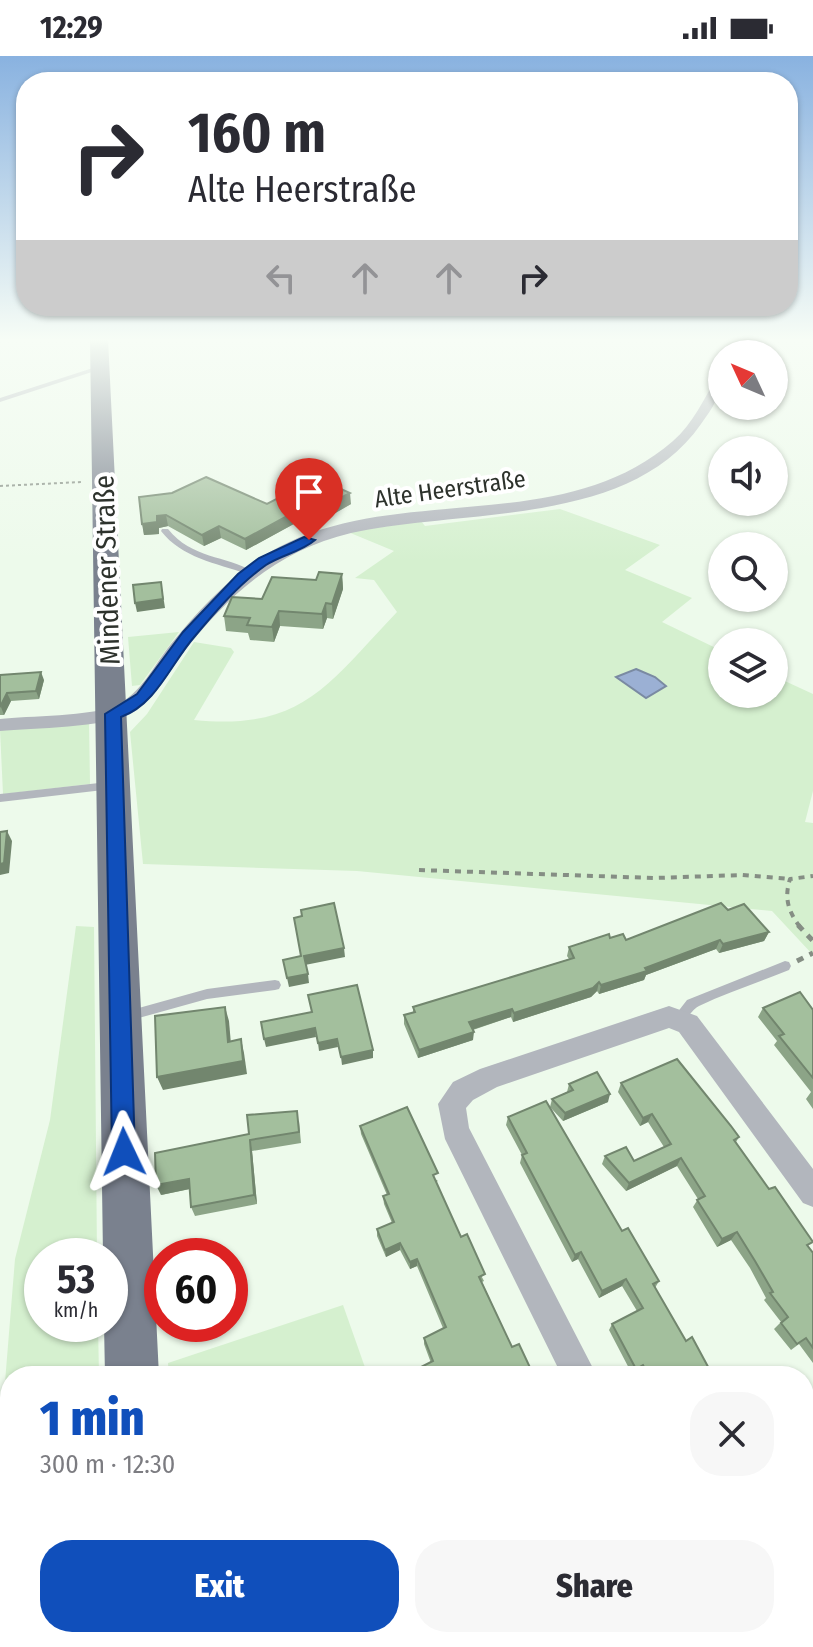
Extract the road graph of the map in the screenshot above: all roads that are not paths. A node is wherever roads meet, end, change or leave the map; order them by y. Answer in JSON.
{"nodes":[{"id":1,"x":101,"y":413,"type":"edge"},
{"id":2,"x":702,"y":413,"type":"edge"},
{"id":3,"x":165,"y":531,"type":"edge"},
{"id":4,"x":250,"y":572,"type":"junction"},
{"id":5,"x":113,"y":714,"type":"junction"},
{"id":6,"x":0,"y":725,"type":"edge"},
{"id":7,"x":112,"y":785,"type":"junction"},
{"id":8,"x":0,"y":798,"type":"edge"},
{"id":9,"x":785,"y":966,"type":"dead end"},
{"id":10,"x":275,"y":985,"type":"dead end"},
{"id":11,"x":679,"y":1018,"type":"junction"},
{"id":12,"x":119,"y":1019,"type":"junction"},
{"id":13,"x":813,"y":1193,"type":"edge"},
{"id":14,"x":132,"y":1366,"type":"edge"},
{"id":15,"x":575,"y":1366,"type":"edge"}],
"edges":[{"from":1,"to":5,"type":"main road","name":"Mindener Straße"},
{"from":2,"to":4,"type":"street","name":"Alte Heerstraße"},
{"from":3,"to":4,"type":"lane"},
{"from":4,"to":5,"type":"street","name":"Alte Heerstraße"},
{"from":5,"to":6,"type":"street"},
{"from":5,"to":7,"type":"main road","name":"Mindener Straße"},
{"from":7,"to":8,"type":"lane"},
{"from":7,"to":12,"type":"main road","name":"Mindener Straße"},
{"from":9,"to":11,"type":"lane"},
{"from":10,"to":12,"type":"lane"},
{"from":11,"to":13,"type":"street"},
{"from":11,"to":15,"type":"street"},
{"from":12,"to":14,"type":"main road","name":"Mindener Straße"}]}
